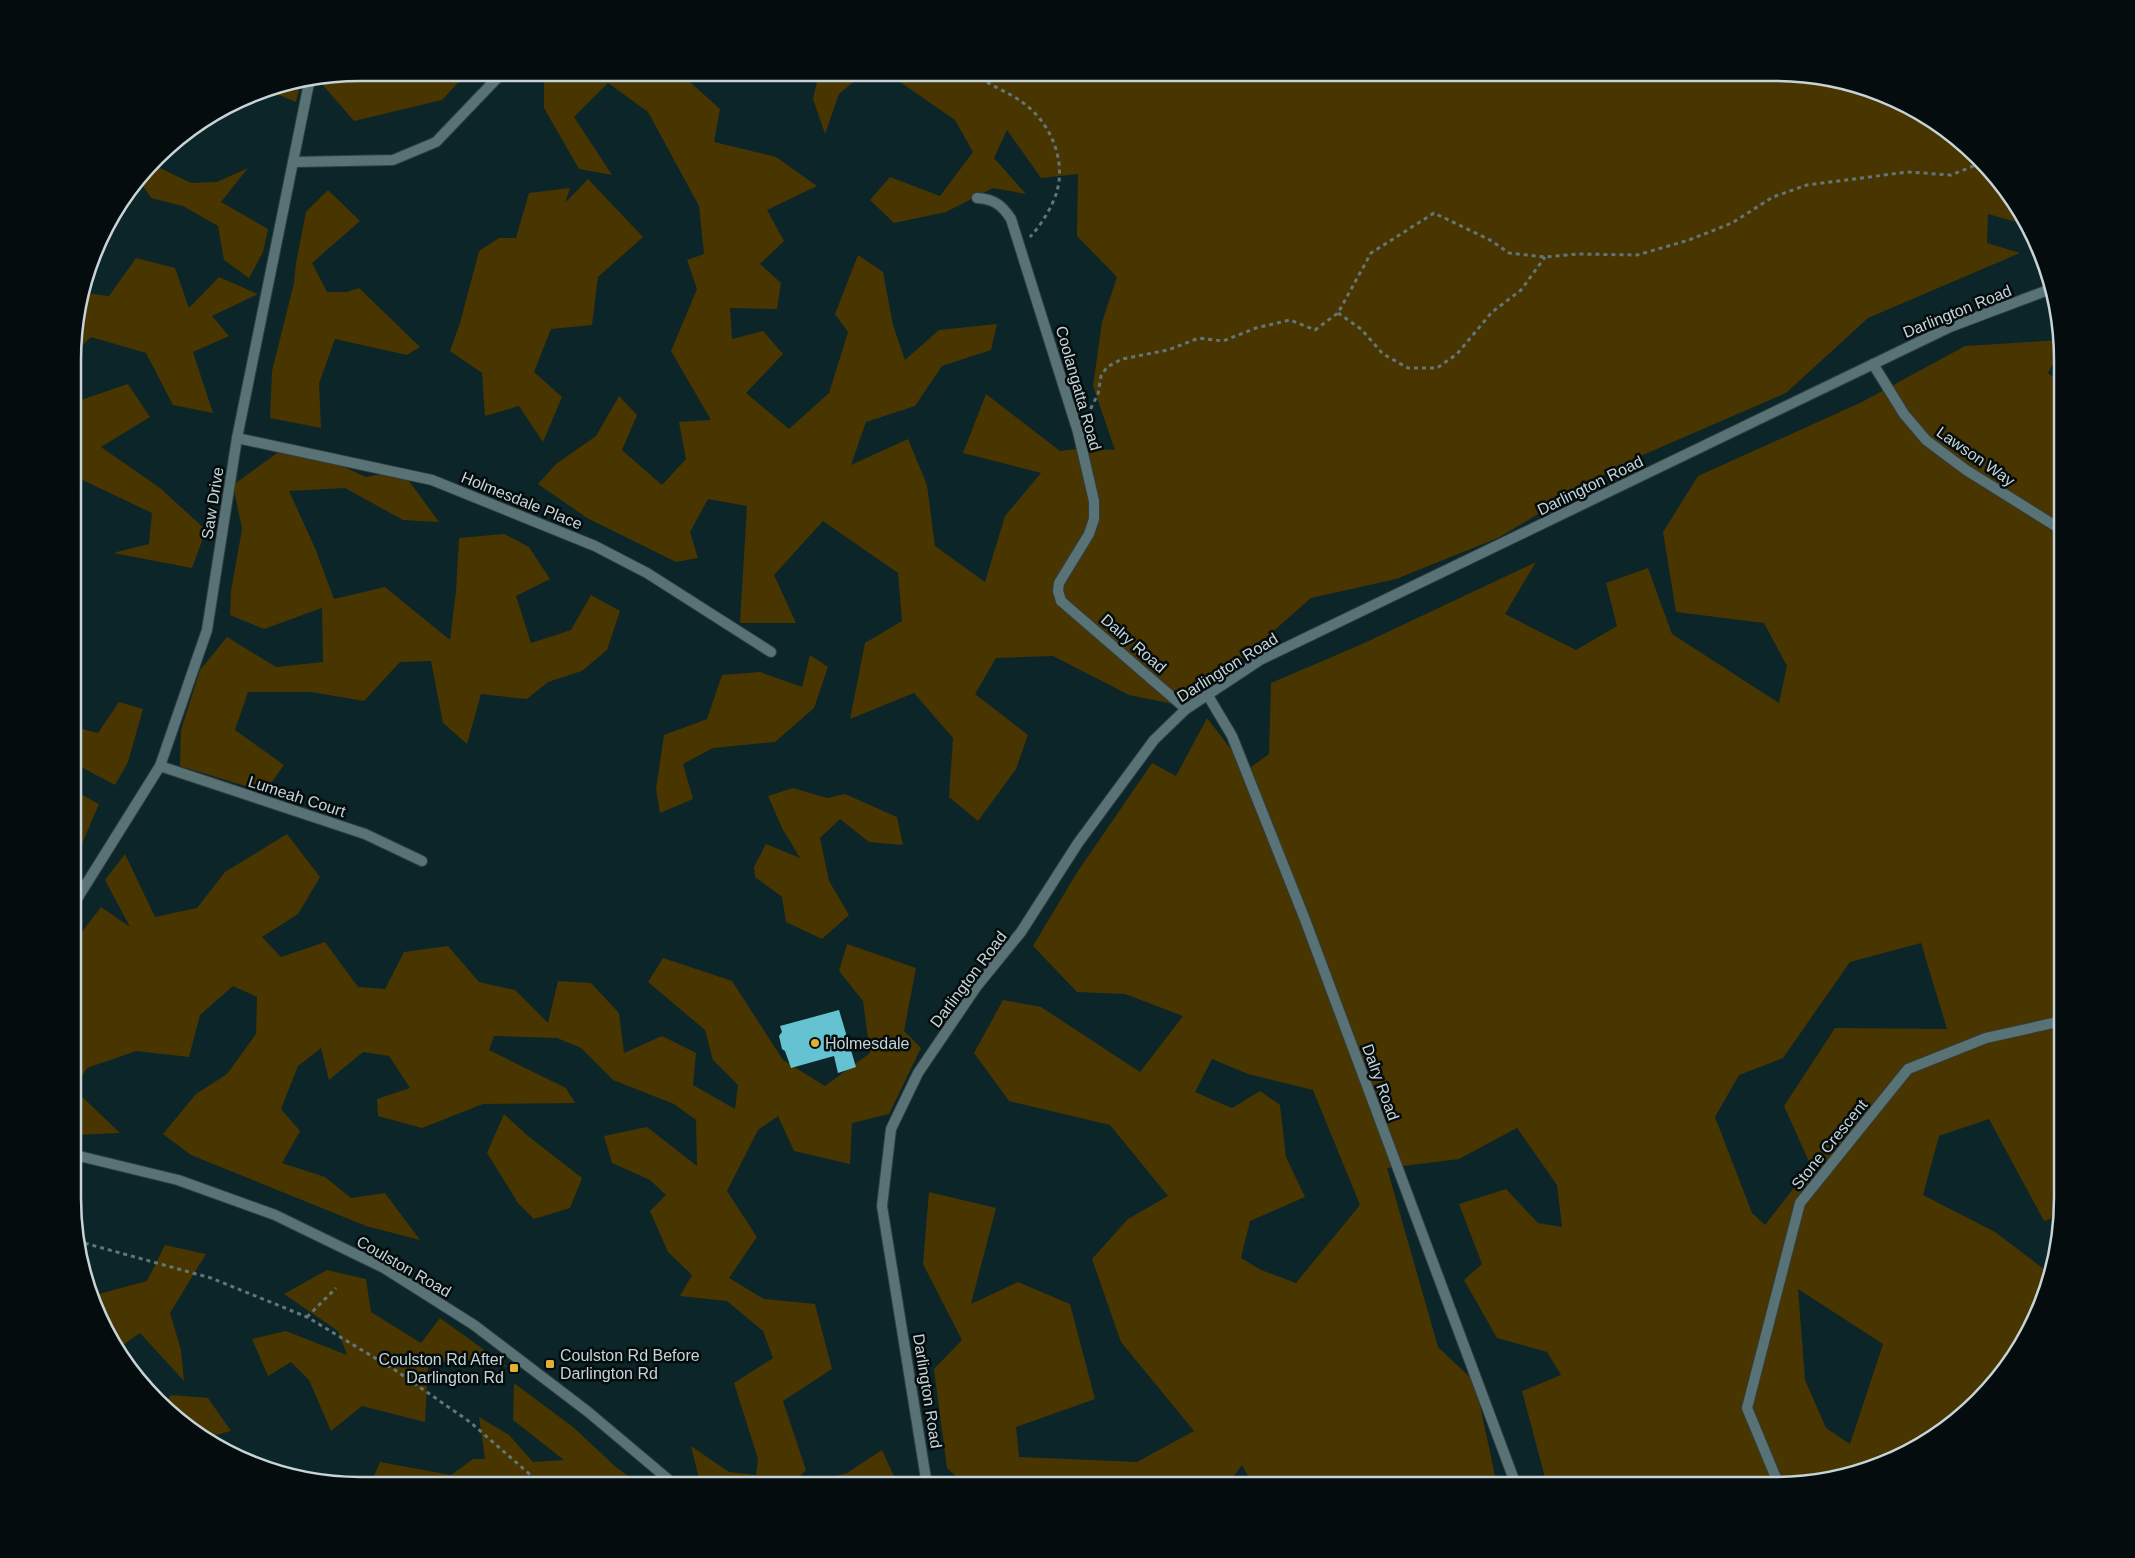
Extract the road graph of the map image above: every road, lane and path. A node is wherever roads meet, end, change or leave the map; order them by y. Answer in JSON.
{"nodes":[{"id":1,"x":494,"y":81,"type":"edge"},
{"id":2,"x":987,"y":81,"type":"edge"},
{"id":3,"x":308,"y":87,"type":"edge"},
{"id":4,"x":293,"y":162,"type":"junction"},
{"id":5,"x":1974,"y":166,"type":"edge"},
{"id":6,"x":977,"y":198,"type":"dead end"},
{"id":7,"x":1019,"y":250,"type":"junction"},
{"id":8,"x":1545,"y":257,"type":"junction"},
{"id":9,"x":2045,"y":291,"type":"edge"},
{"id":10,"x":1338,"y":313,"type":"junction"},
{"id":11,"x":1873,"y":364,"type":"junction"},
{"id":12,"x":1078,"y":432,"type":"junction"},
{"id":13,"x":237,"y":438,"type":"junction"},
{"id":14,"x":2054,"y":525,"type":"edge"},
{"id":15,"x":1062,"y":601,"type":"joint"},
{"id":16,"x":771,"y":652,"type":"dead end"},
{"id":17,"x":1207,"y":694,"type":"junction"},
{"id":18,"x":1186,"y":709,"type":"junction"},
{"id":19,"x":160,"y":766,"type":"junction"},
{"id":20,"x":422,"y":861,"type":"dead end"},
{"id":21,"x":81,"y":892,"type":"edge"},
{"id":22,"x":2054,"y":1023,"type":"edge"},
{"id":23,"x":81,"y":1156,"type":"edge"},
{"id":24,"x":85,"y":1242,"type":"edge"},
{"id":25,"x":336,"y":1288,"type":"dead end"},
{"id":26,"x":307,"y":1317,"type":"junction"},
{"id":27,"x":533,"y":1477,"type":"edge"},
{"id":28,"x":665,"y":1477,"type":"edge"},
{"id":29,"x":926,"y":1477,"type":"edge"},
{"id":30,"x":1513,"y":1477,"type":"edge"},
{"id":31,"x":1776,"y":1477,"type":"edge"}],
"edges":[{"from":1,"to":4,"type":"street"},
{"from":2,"to":7,"type":"path"},
{"from":3,"to":4,"type":"street","name":"Saw Drive"},
{"from":4,"to":13,"type":"street","name":"Saw Drive"},
{"from":5,"to":8,"type":"path"},
{"from":6,"to":7,"type":"street","name":"Coolangatta Road"},
{"from":7,"to":12,"type":"street","name":"Coolangatta Road"},
{"from":8,"to":10,"type":"path"},
{"from":8,"to":10,"type":"path"},
{"from":9,"to":11,"type":"street","name":"Darlington Road"},
{"from":10,"to":12,"type":"path"},
{"from":11,"to":14,"type":"street","name":"Lawson Way"},
{"from":11,"to":17,"type":"street","name":"Darlington Road"},
{"from":12,"to":15,"type":"street","name":"Coolangatta Road"},
{"from":13,"to":16,"type":"street","name":"Holmesdale Place"},
{"from":13,"to":19,"type":"street","name":"Saw Drive"},
{"from":15,"to":18,"type":"street","name":"Dalry Road"},
{"from":17,"to":18,"type":"street","name":"Darlington Road"},
{"from":17,"to":30,"type":"street","name":"Dalry Road"},
{"from":18,"to":29,"type":"street","name":"Darlington Road"},
{"from":19,"to":20,"type":"street","name":"Lumeah Court"},
{"from":19,"to":21,"type":"street","name":"Saw Drive"},
{"from":22,"to":31,"type":"street","name":"Stone Crescent"},
{"from":23,"to":28,"type":"street","name":"Coulston Road"},
{"from":24,"to":26,"type":"path"},
{"from":25,"to":26,"type":"path"},
{"from":26,"to":27,"type":"path"}]}
